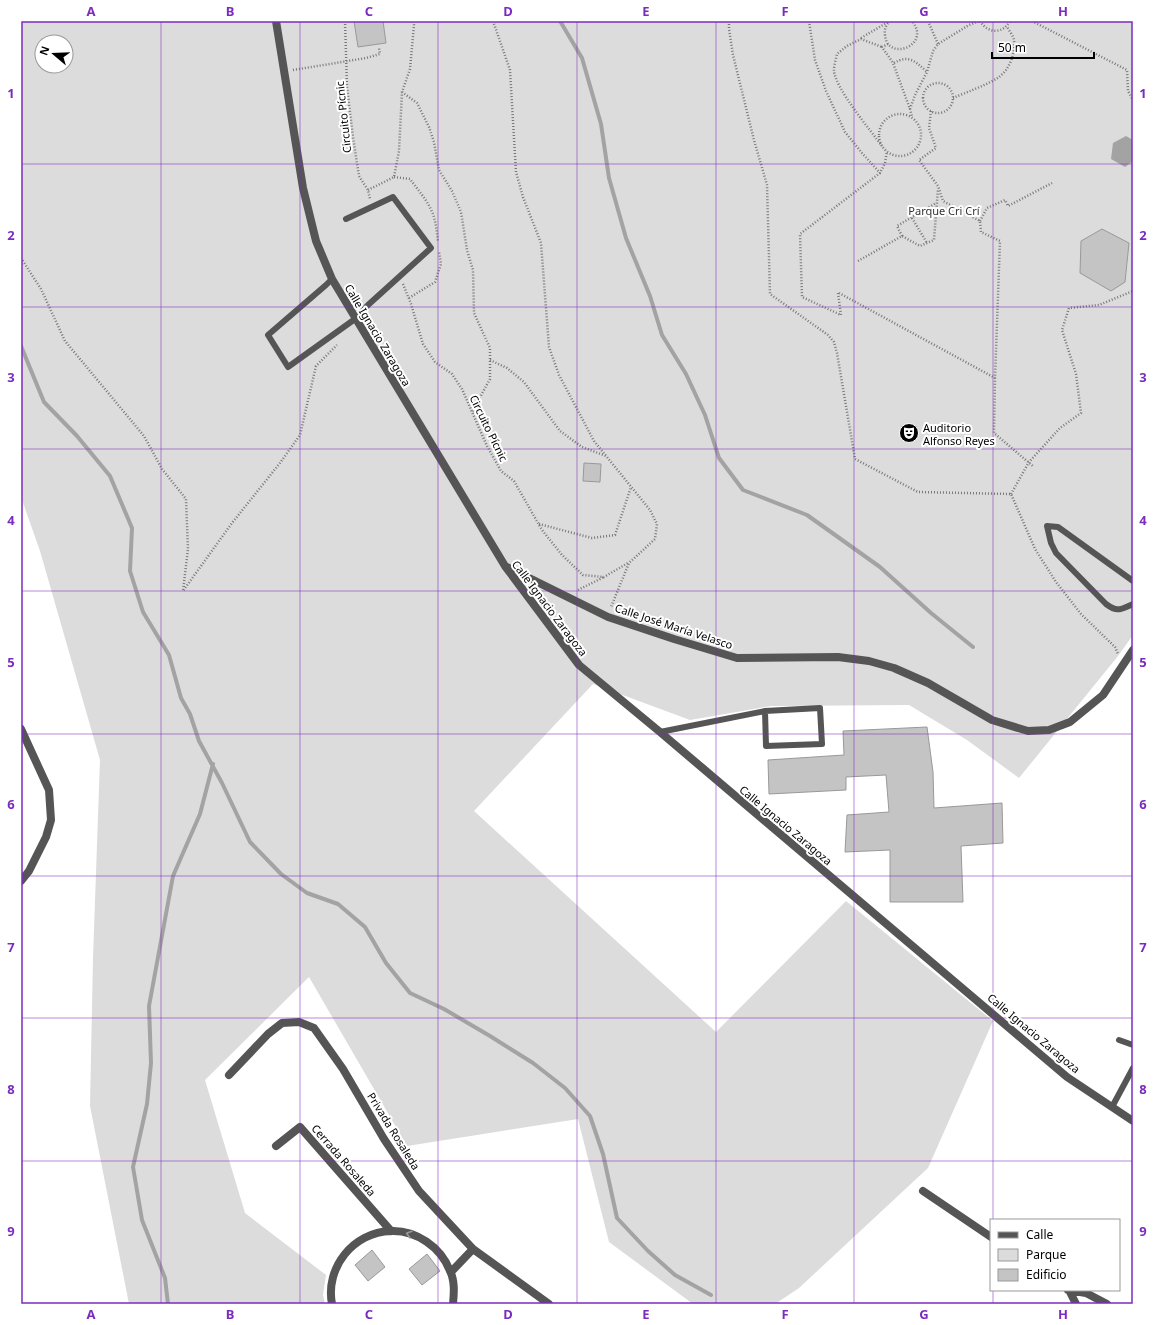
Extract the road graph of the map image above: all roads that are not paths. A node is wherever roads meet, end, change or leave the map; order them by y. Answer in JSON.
{"nodes":[{"id":1,"x":276,"y":21,"type":"edge"},
{"id":2,"x":346,"y":218,"type":"dead end"},
{"id":3,"x":332,"y":279,"type":"junction"},
{"id":4,"x":355,"y":319,"type":"junction"},
{"id":5,"x":505,"y":566,"type":"junction"},
{"id":6,"x":1133,"y":581,"type":"edge"},
{"id":7,"x":1133,"y":604,"type":"edge"},
{"id":8,"x":1133,"y":650,"type":"edge"},
{"id":9,"x":765,"y":711,"type":"junction"},
{"id":10,"x":21,"y":729,"type":"edge"},
{"id":11,"x":660,"y":732,"type":"junction"},
{"id":12,"x":21,"y":881,"type":"edge"},
{"id":13,"x":1119,"y":1040,"type":"dead end"},
{"id":14,"x":1133,"y":1045,"type":"edge"},
{"id":15,"x":1133,"y":1068,"type":"edge"},
{"id":16,"x":229,"y":1075,"type":"dead end"},
{"id":17,"x":1112,"y":1107,"type":"junction"},
{"id":18,"x":1133,"y":1121,"type":"edge"},
{"id":19,"x":276,"y":1146,"type":"dead end"},
{"id":20,"x":923,"y":1191,"type":"dead end"},
{"id":21,"x":391,"y":1231,"type":"junction"},
{"id":22,"x":990,"y":1236,"type":"edge"},
{"id":23,"x":473,"y":1249,"type":"junction"},
{"id":24,"x":451,"y":1272,"type":"junction"},
{"id":25,"x":1069,"y":1291,"type":"edge"},
{"id":26,"x":1074,"y":1291,"type":"edge"},
{"id":27,"x":332,"y":1304,"type":"edge"},
{"id":28,"x":453,"y":1304,"type":"edge"},
{"id":29,"x":549,"y":1304,"type":"edge"},
{"id":30,"x":1076,"y":1304,"type":"edge"},
{"id":31,"x":1107,"y":1304,"type":"edge"}],
"edges":[{"from":1,"to":3,"type":"street","name":"Calle Ignacio Zaragoza"},
{"from":2,"to":4,"type":"lane"},
{"from":3,"to":4,"type":"street","name":"Calle Ignacio Zaragoza"},
{"from":3,"to":4,"type":"lane"},
{"from":4,"to":5,"type":"street","name":"Calle Ignacio Zaragoza"},
{"from":5,"to":8,"type":"street","name":"Calle José María Velasco"},
{"from":5,"to":11,"type":"street","name":"Calle Ignacio Zaragoza"},
{"from":6,"to":7,"type":"lane"},
{"from":9,"to":9,"type":"lane"},
{"from":9,"to":11,"type":"lane"},
{"from":10,"to":12,"type":"street"},
{"from":11,"to":17,"type":"street","name":"Calle Ignacio Zaragoza"},
{"from":13,"to":14,"type":"lane"},
{"from":15,"to":17,"type":"lane"},
{"from":16,"to":23,"type":"street","name":"Privada Rosaleda"},
{"from":17,"to":18,"type":"street","name":"Calle Ignacio Zaragoza"},
{"from":19,"to":21,"type":"street","name":"Cerrada Rosaleda"},
{"from":20,"to":22,"type":"street"},
{"from":24,"to":21,"type":"street","one_way":true},
{"from":21,"to":27,"type":"street"},
{"from":23,"to":24,"type":"street"},
{"from":23,"to":29,"type":"street","name":"Privada Rosaleda"},
{"from":24,"to":28,"type":"street"},
{"from":25,"to":30,"type":"street"},
{"from":26,"to":31,"type":"street"}]}
